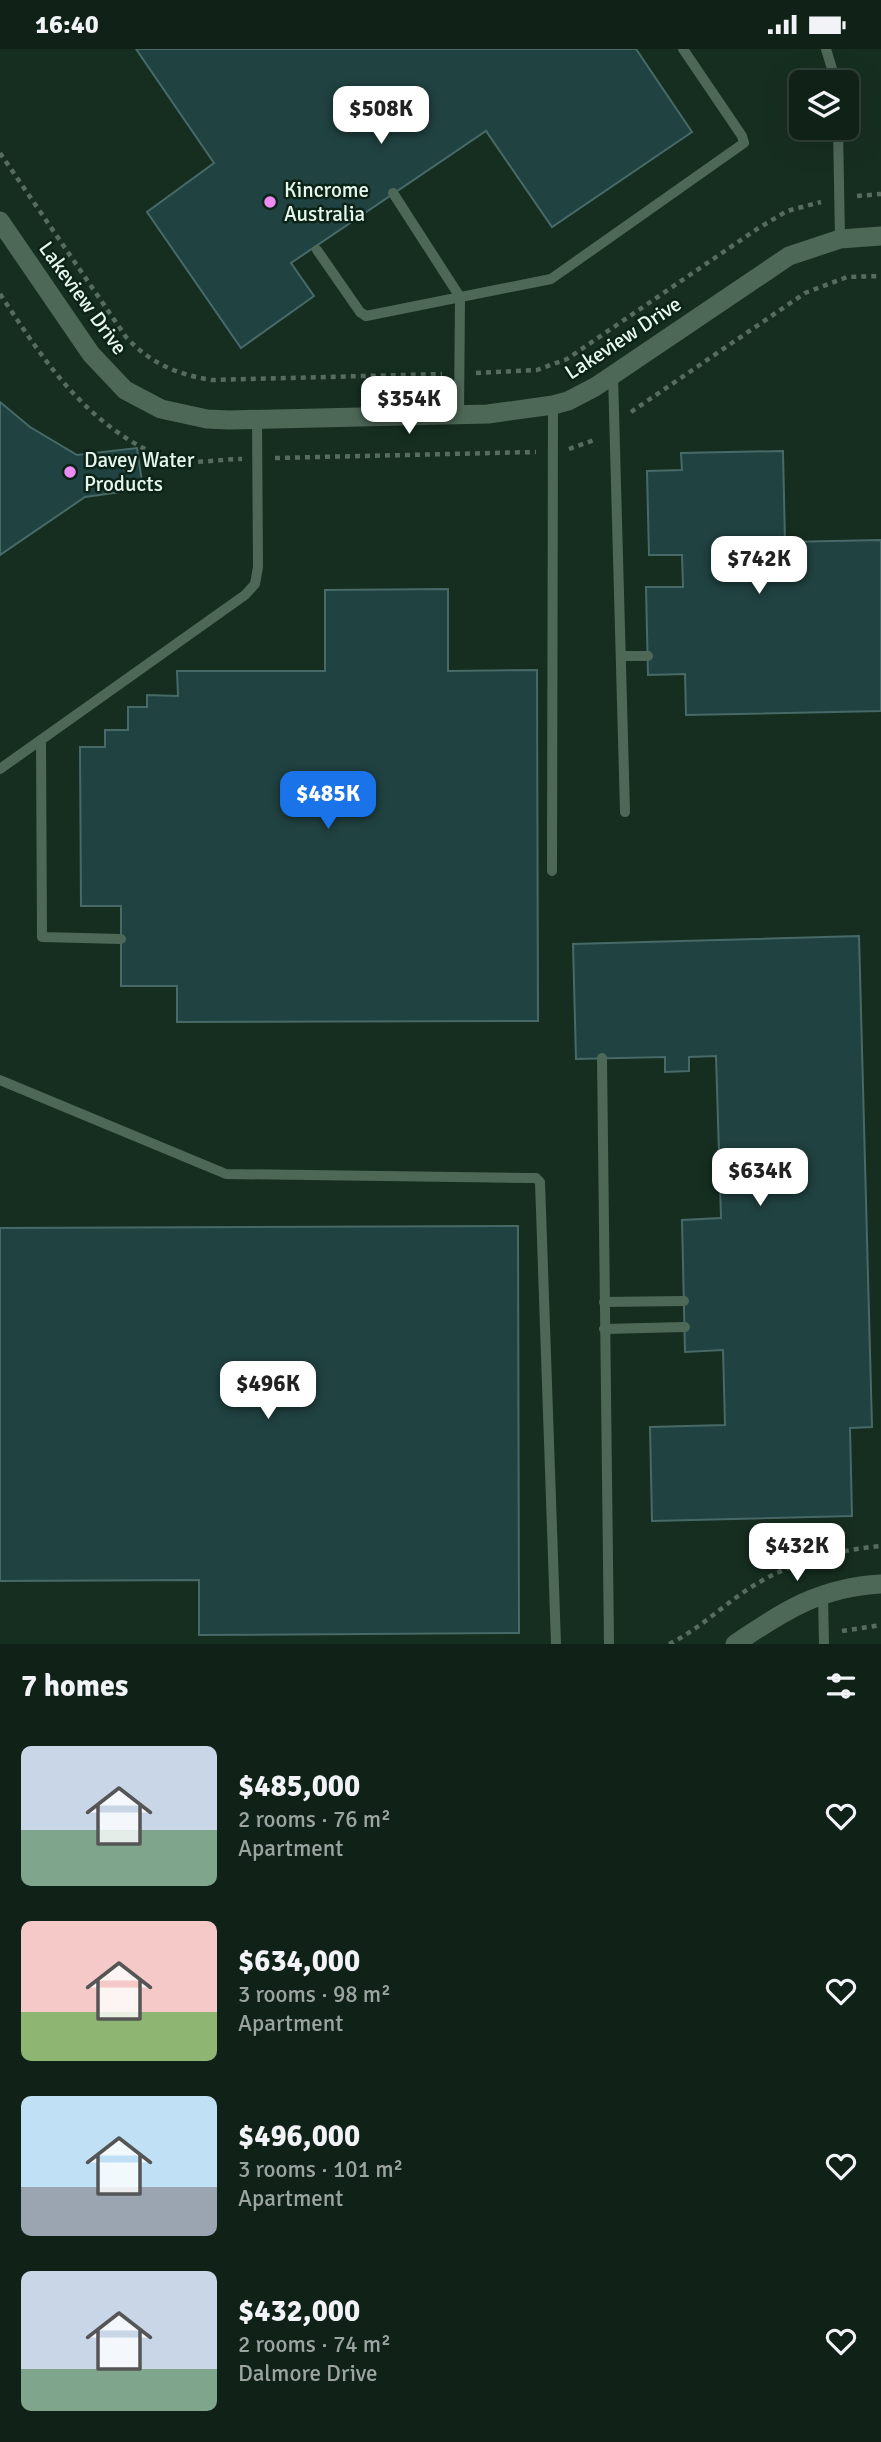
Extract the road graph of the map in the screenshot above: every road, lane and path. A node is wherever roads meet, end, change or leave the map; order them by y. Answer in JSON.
{"nodes":[{"id":1,"x":683,"y":49,"type":"edge"},
{"id":2,"x":826,"y":49,"type":"edge"},
{"id":3,"x":832,"y":70,"type":"edge"},
{"id":4,"x":838,"y":140,"type":"edge"},
{"id":5,"x":393,"y":193,"type":"dead end"},
{"id":6,"x":0,"y":221,"type":"edge"},
{"id":7,"x":881,"y":236,"type":"edge"},
{"id":8,"x":840,"y":239,"type":"junction"},
{"id":9,"x":317,"y":250,"type":"dead end"},
{"id":10,"x":460,"y":297,"type":"junction"},
{"id":11,"x":613,"y":375,"type":"junction"},
{"id":12,"x":553,"y":405,"type":"junction"},
{"id":13,"x":459,"y":414,"type":"junction"},
{"id":14,"x":257,"y":420,"type":"junction"},
{"id":15,"x":621,"y":656,"type":"junction"},
{"id":16,"x":648,"y":656,"type":"dead end"},
{"id":17,"x":41,"y":740,"type":"junction"},
{"id":18,"x":0,"y":769,"type":"edge"},
{"id":19,"x":625,"y":812,"type":"dead end"},
{"id":20,"x":552,"y":871,"type":"dead end"},
{"id":21,"x":121,"y":939,"type":"dead end"},
{"id":22,"x":602,"y":1058,"type":"dead end"},
{"id":23,"x":0,"y":1080,"type":"edge"},
{"id":24,"x":684,"y":1301,"type":"dead end"},
{"id":25,"x":604,"y":1302,"type":"junction"},
{"id":26,"x":685,"y":1327,"type":"dead end"},
{"id":27,"x":604,"y":1329,"type":"junction"},
{"id":28,"x":881,"y":1546,"type":"edge"},
{"id":29,"x":881,"y":1584,"type":"edge"},
{"id":30,"x":824,"y":1594,"type":"junction"},
{"id":31,"x":556,"y":1644,"type":"edge"},
{"id":32,"x":609,"y":1644,"type":"edge"},
{"id":33,"x":669,"y":1644,"type":"edge"},
{"id":34,"x":735,"y":1644,"type":"edge"},
{"id":35,"x":824,"y":1644,"type":"edge"}],
"edges":[{"from":1,"to":10,"type":"lane"},
{"from":2,"to":3,"type":"lane"},
{"from":4,"to":8,"type":"lane"},
{"from":5,"to":10,"type":"lane"},
{"from":6,"to":14,"type":"street","name":"Lakeview Drive"},
{"from":7,"to":8,"type":"street","name":"Lakeview Drive"},
{"from":8,"to":11,"type":"street","name":"Lakeview Drive"},
{"from":9,"to":10,"type":"lane"},
{"from":10,"to":13,"type":"lane"},
{"from":11,"to":12,"type":"street","name":"Lakeview Drive"},
{"from":11,"to":15,"type":"lane"},
{"from":12,"to":13,"type":"street","name":"Lakeview Drive"},
{"from":12,"to":20,"type":"lane"},
{"from":13,"to":14,"type":"street","name":"Lakeview Drive"},
{"from":14,"to":17,"type":"lane"},
{"from":15,"to":16,"type":"lane"},
{"from":15,"to":19,"type":"lane"},
{"from":17,"to":18,"type":"lane"},
{"from":17,"to":21,"type":"lane"},
{"from":22,"to":25,"type":"lane"},
{"from":23,"to":31,"type":"lane"},
{"from":24,"to":25,"type":"lane"},
{"from":25,"to":27,"type":"lane"},
{"from":26,"to":27,"type":"lane"},
{"from":27,"to":32,"type":"lane"},
{"from":28,"to":33,"type":"path"},
{"from":29,"to":30,"type":"street"},
{"from":30,"to":34,"type":"street"},
{"from":30,"to":35,"type":"lane"}]}
